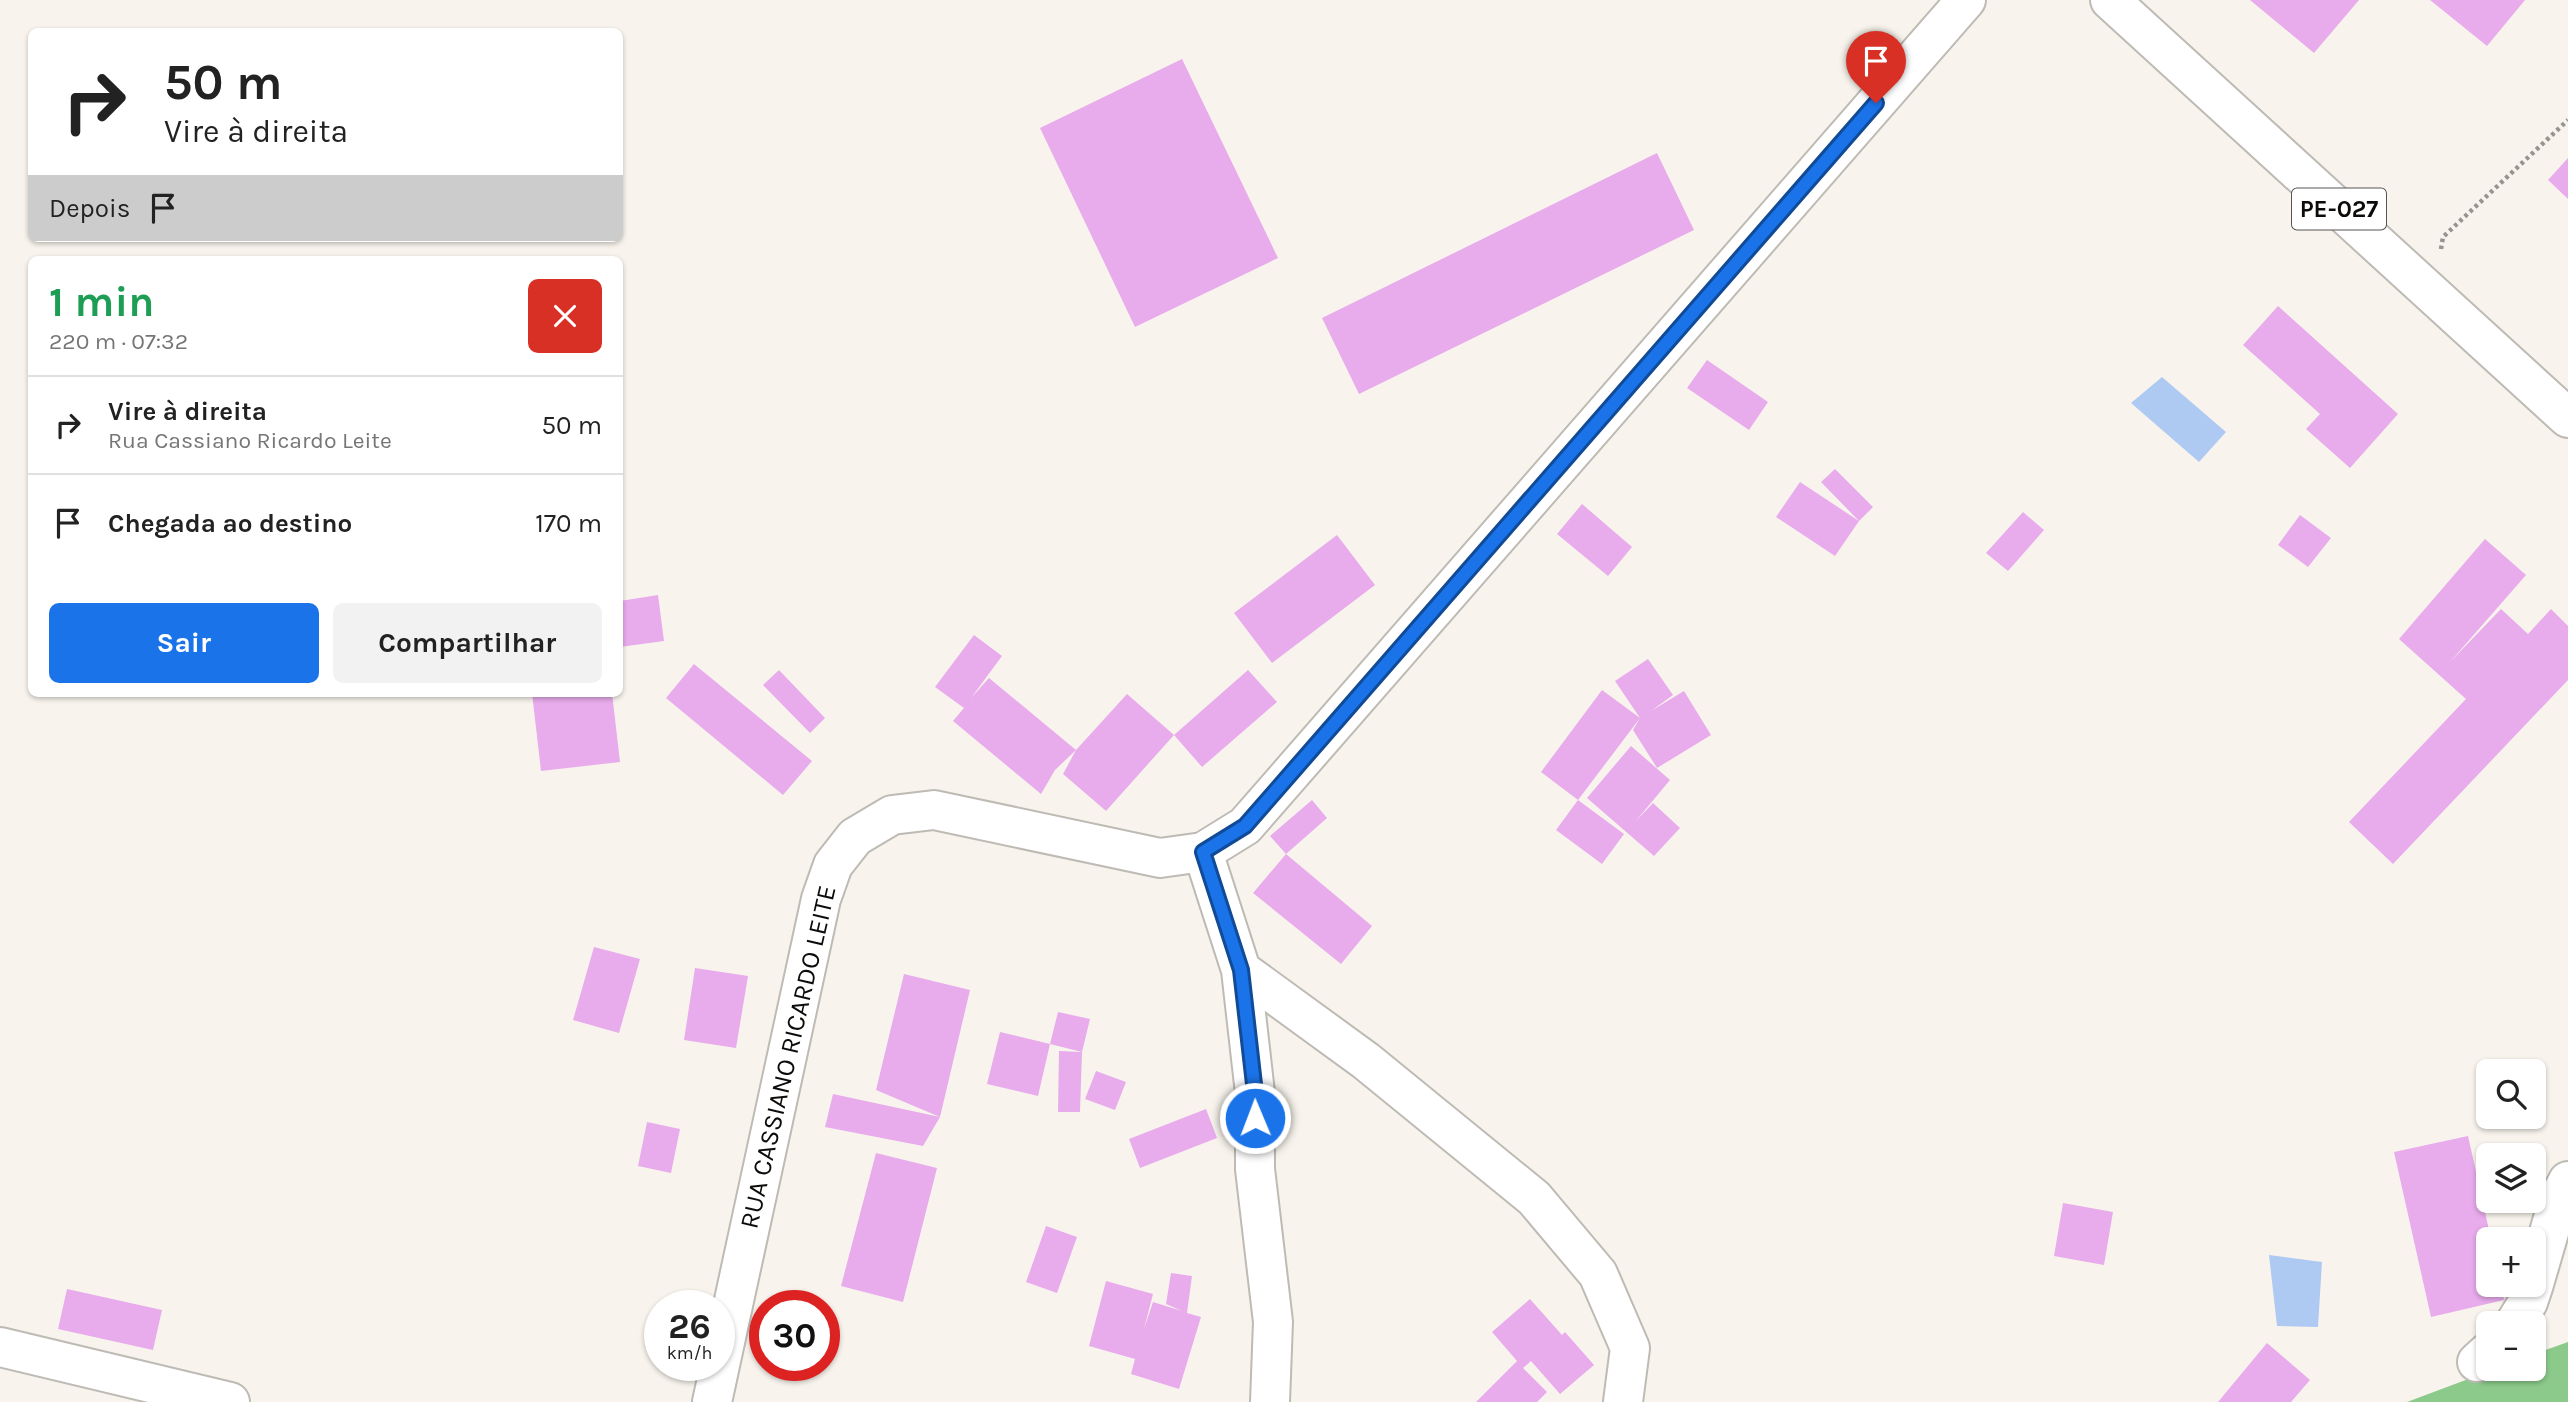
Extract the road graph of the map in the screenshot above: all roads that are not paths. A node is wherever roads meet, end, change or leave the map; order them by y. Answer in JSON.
{"nodes":[{"id":1,"x":1966,"y":0,"type":"edge"},
{"id":2,"x":2110,"y":0,"type":"edge"},
{"id":3,"x":2568,"y":418,"type":"edge"},
{"id":4,"x":1203,"y":852,"type":"junction"},
{"id":5,"x":1241,"y":970,"type":"junction"},
{"id":6,"x":2568,"y":1181,"type":"edge"},
{"id":7,"x":2546,"y":1243,"type":"edge"},
{"id":8,"x":0,"y":1347,"type":"edge"},
{"id":9,"x":230,"y":1402,"type":"edge"},
{"id":10,"x":712,"y":1402,"type":"edge"},
{"id":11,"x":1270,"y":1402,"type":"edge"},
{"id":12,"x":1623,"y":1402,"type":"edge"}],
"edges":[{"from":1,"to":4,"type":"street","name":"RUA CASSIANO RICARDO LEITE"},
{"from":2,"to":3,"type":"street","number":"PE-027"},
{"from":4,"to":5,"type":"street"},
{"from":4,"to":10,"type":"street","name":"RUA CASSIANO RICARDO LEITE"},
{"from":5,"to":11,"type":"street"},
{"from":5,"to":12,"type":"street"},
{"from":6,"to":7,"type":"street"},
{"from":8,"to":9,"type":"street"}]}
